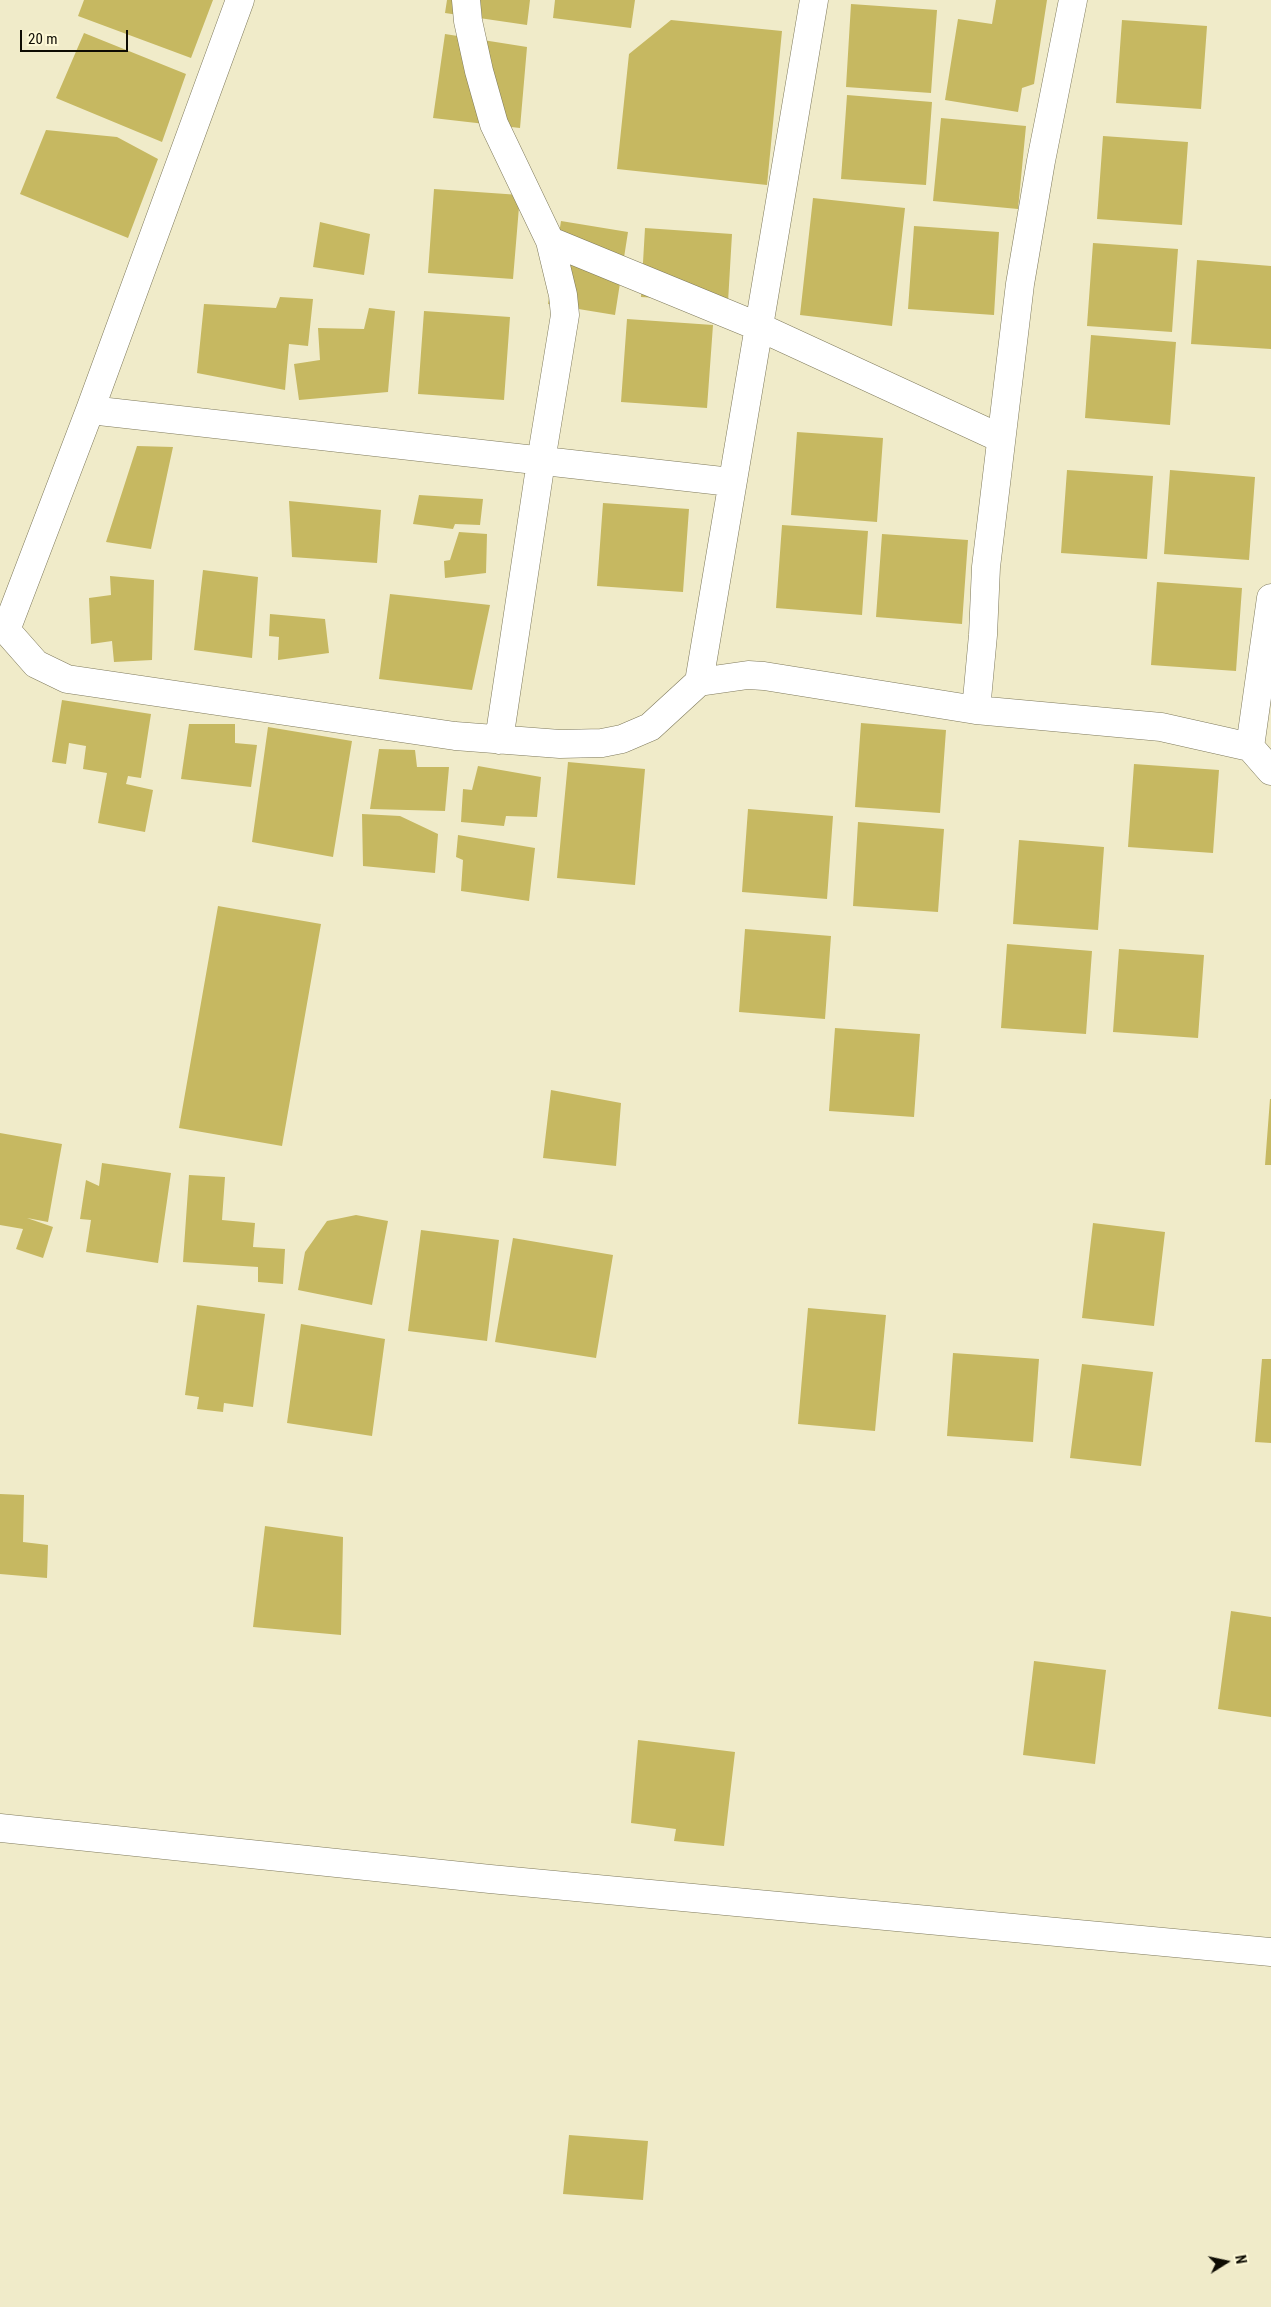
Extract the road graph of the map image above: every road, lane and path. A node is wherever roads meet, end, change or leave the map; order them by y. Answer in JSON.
{"nodes":[{"id":1,"x":240,"y":0,"type":"edge"},
{"id":2,"x":466,"y":0,"type":"edge"},
{"id":3,"x":814,"y":0,"type":"edge"},
{"id":4,"x":1073,"y":0,"type":"edge"},
{"id":5,"x":550,"y":241,"type":"junction"},
{"id":6,"x":758,"y":326,"type":"junction"},
{"id":7,"x":90,"y":410,"type":"junction"},
{"id":8,"x":1000,"y":438,"type":"junction"},
{"id":9,"x":540,"y":461,"type":"junction"},
{"id":10,"x":731,"y":482,"type":"junction"},
{"id":11,"x":1271,"y":598,"type":"edge"},
{"id":12,"x":3,"y":628,"type":"edge"},
{"id":13,"x":699,"y":682,"type":"junction"},
{"id":14,"x":976,"y":710,"type":"junction"},
{"id":15,"x":499,"y":740,"type":"junction"},
{"id":16,"x":1250,"y":747,"type":"junction"},
{"id":17,"x":1271,"y":771,"type":"edge"},
{"id":18,"x":0,"y":1828,"type":"edge"},
{"id":19,"x":1271,"y":1952,"type":"edge"}],
"edges":[{"from":1,"to":7,"type":"street"},
{"from":2,"to":5,"type":"street"},
{"from":3,"to":6,"type":"street"},
{"from":4,"to":8,"type":"street"},
{"from":5,"to":6,"type":"street"},
{"from":5,"to":9,"type":"street"},
{"from":6,"to":8,"type":"street"},
{"from":6,"to":10,"type":"street"},
{"from":7,"to":9,"type":"street"},
{"from":7,"to":12,"type":"street"},
{"from":8,"to":14,"type":"street"},
{"from":9,"to":10,"type":"street"},
{"from":9,"to":15,"type":"street"},
{"from":10,"to":13,"type":"street"},
{"from":11,"to":16,"type":"street"},
{"from":12,"to":15,"type":"street"},
{"from":13,"to":14,"type":"street"},
{"from":13,"to":15,"type":"street"},
{"from":14,"to":16,"type":"street"},
{"from":16,"to":17,"type":"street"},
{"from":18,"to":19,"type":"street"}]}
